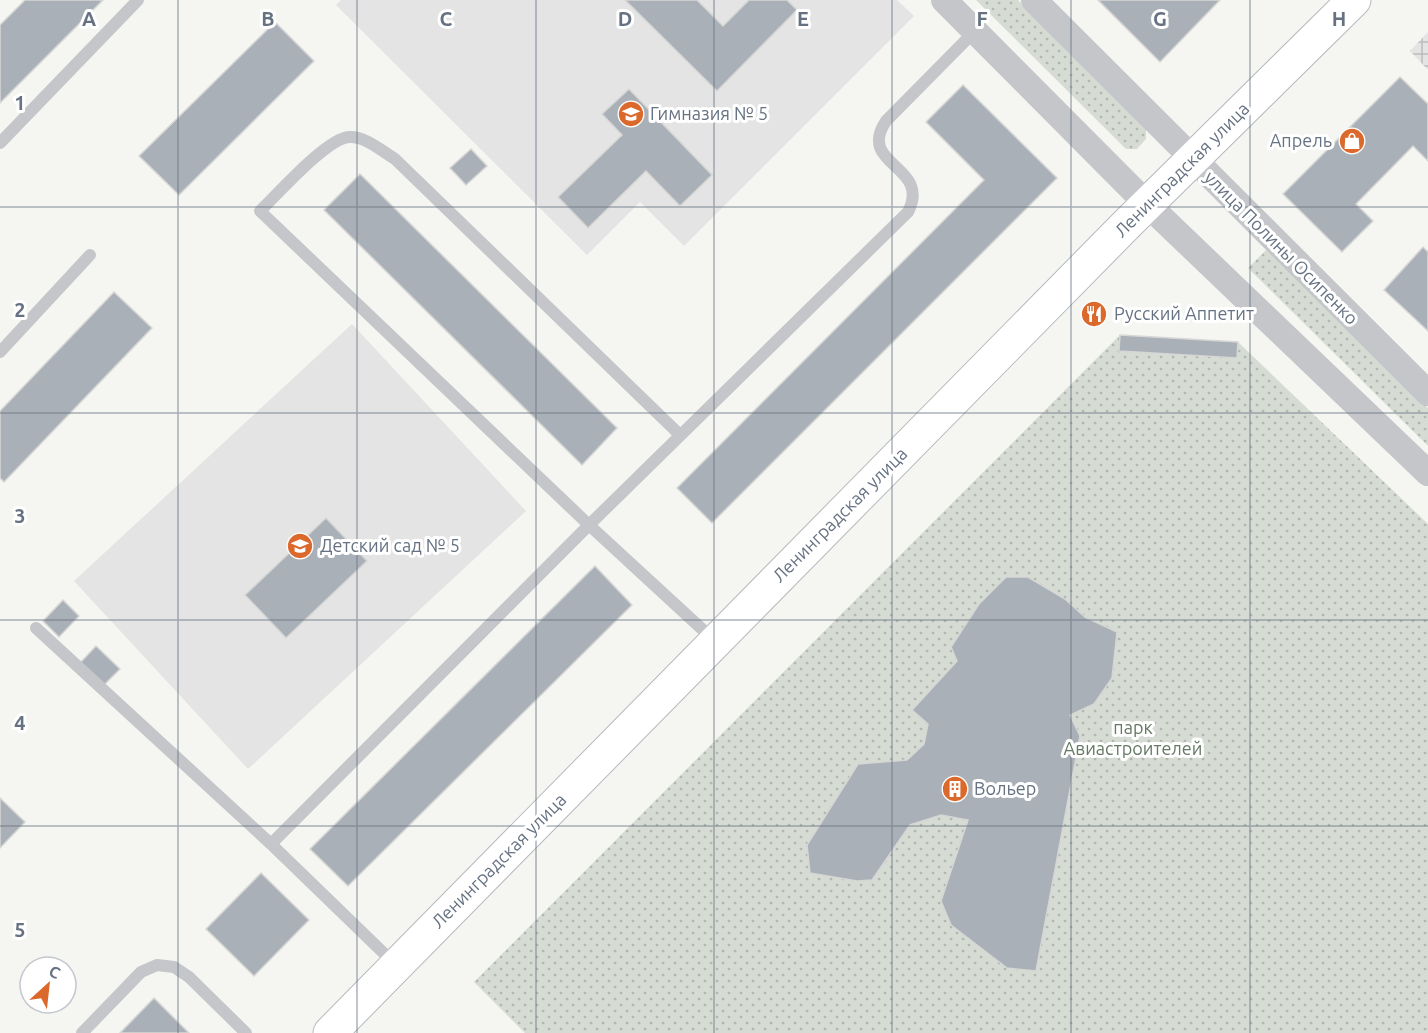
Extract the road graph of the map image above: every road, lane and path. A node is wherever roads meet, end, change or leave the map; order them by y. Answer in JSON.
{"nodes":[{"id":1,"x":138,"y":0,"type":"edge"},
{"id":2,"x":944,"y":0,"type":"edge"},
{"id":3,"x":1034,"y":0,"type":"edge"},
{"id":4,"x":1354,"y":0,"type":"edge"},
{"id":5,"x":975,"y":31,"type":"junction"},
{"id":6,"x":0,"y":143,"type":"edge"},
{"id":7,"x":1192,"y":159,"type":"junction"},
{"id":8,"x":1147,"y":204,"type":"junction"},
{"id":9,"x":90,"y":255,"type":"dead end"},
{"id":10,"x":0,"y":352,"type":"edge"},
{"id":11,"x":1428,"y":393,"type":"edge"},
{"id":12,"x":680,"y":435,"type":"junction"},
{"id":13,"x":1428,"y":474,"type":"edge"},
{"id":14,"x":589,"y":525,"type":"junction"},
{"id":15,"x":36,"y":628,"type":"dead end"},
{"id":16,"x":716,"y":641,"type":"junction"},
{"id":17,"x":271,"y":844,"type":"junction"},
{"id":18,"x":397,"y":966,"type":"junction"},
{"id":19,"x":82,"y":1033,"type":"edge"},
{"id":20,"x":246,"y":1033,"type":"edge"},
{"id":21,"x":330,"y":1033,"type":"edge"}],
"edges":[{"from":1,"to":6,"type":"lane"},
{"from":2,"to":5,"type":"street"},
{"from":3,"to":7,"type":"street","name":"улица Полины Осипенко"},
{"from":4,"to":7,"type":"main road","name":"Ленинградская улица"},
{"from":5,"to":8,"type":"street"},
{"from":5,"to":12,"type":"lane"},
{"from":7,"to":8,"type":"main road","name":"Ленинградская улица"},
{"from":7,"to":11,"type":"street","name":"улица Полины Осипенко"},
{"from":8,"to":13,"type":"street"},
{"from":8,"to":16,"type":"main road","name":"Ленинградская улица"},
{"from":9,"to":10,"type":"lane"},
{"from":12,"to":14,"type":"lane"},
{"from":12,"to":14,"type":"lane"},
{"from":14,"to":16,"type":"lane"},
{"from":14,"to":17,"type":"lane"},
{"from":15,"to":17,"type":"lane"},
{"from":16,"to":18,"type":"main road","name":"Ленинградская улица"},
{"from":17,"to":18,"type":"lane"},
{"from":18,"to":21,"type":"main road","name":"Ленинградская улица"},
{"from":19,"to":20,"type":"lane"}]}
